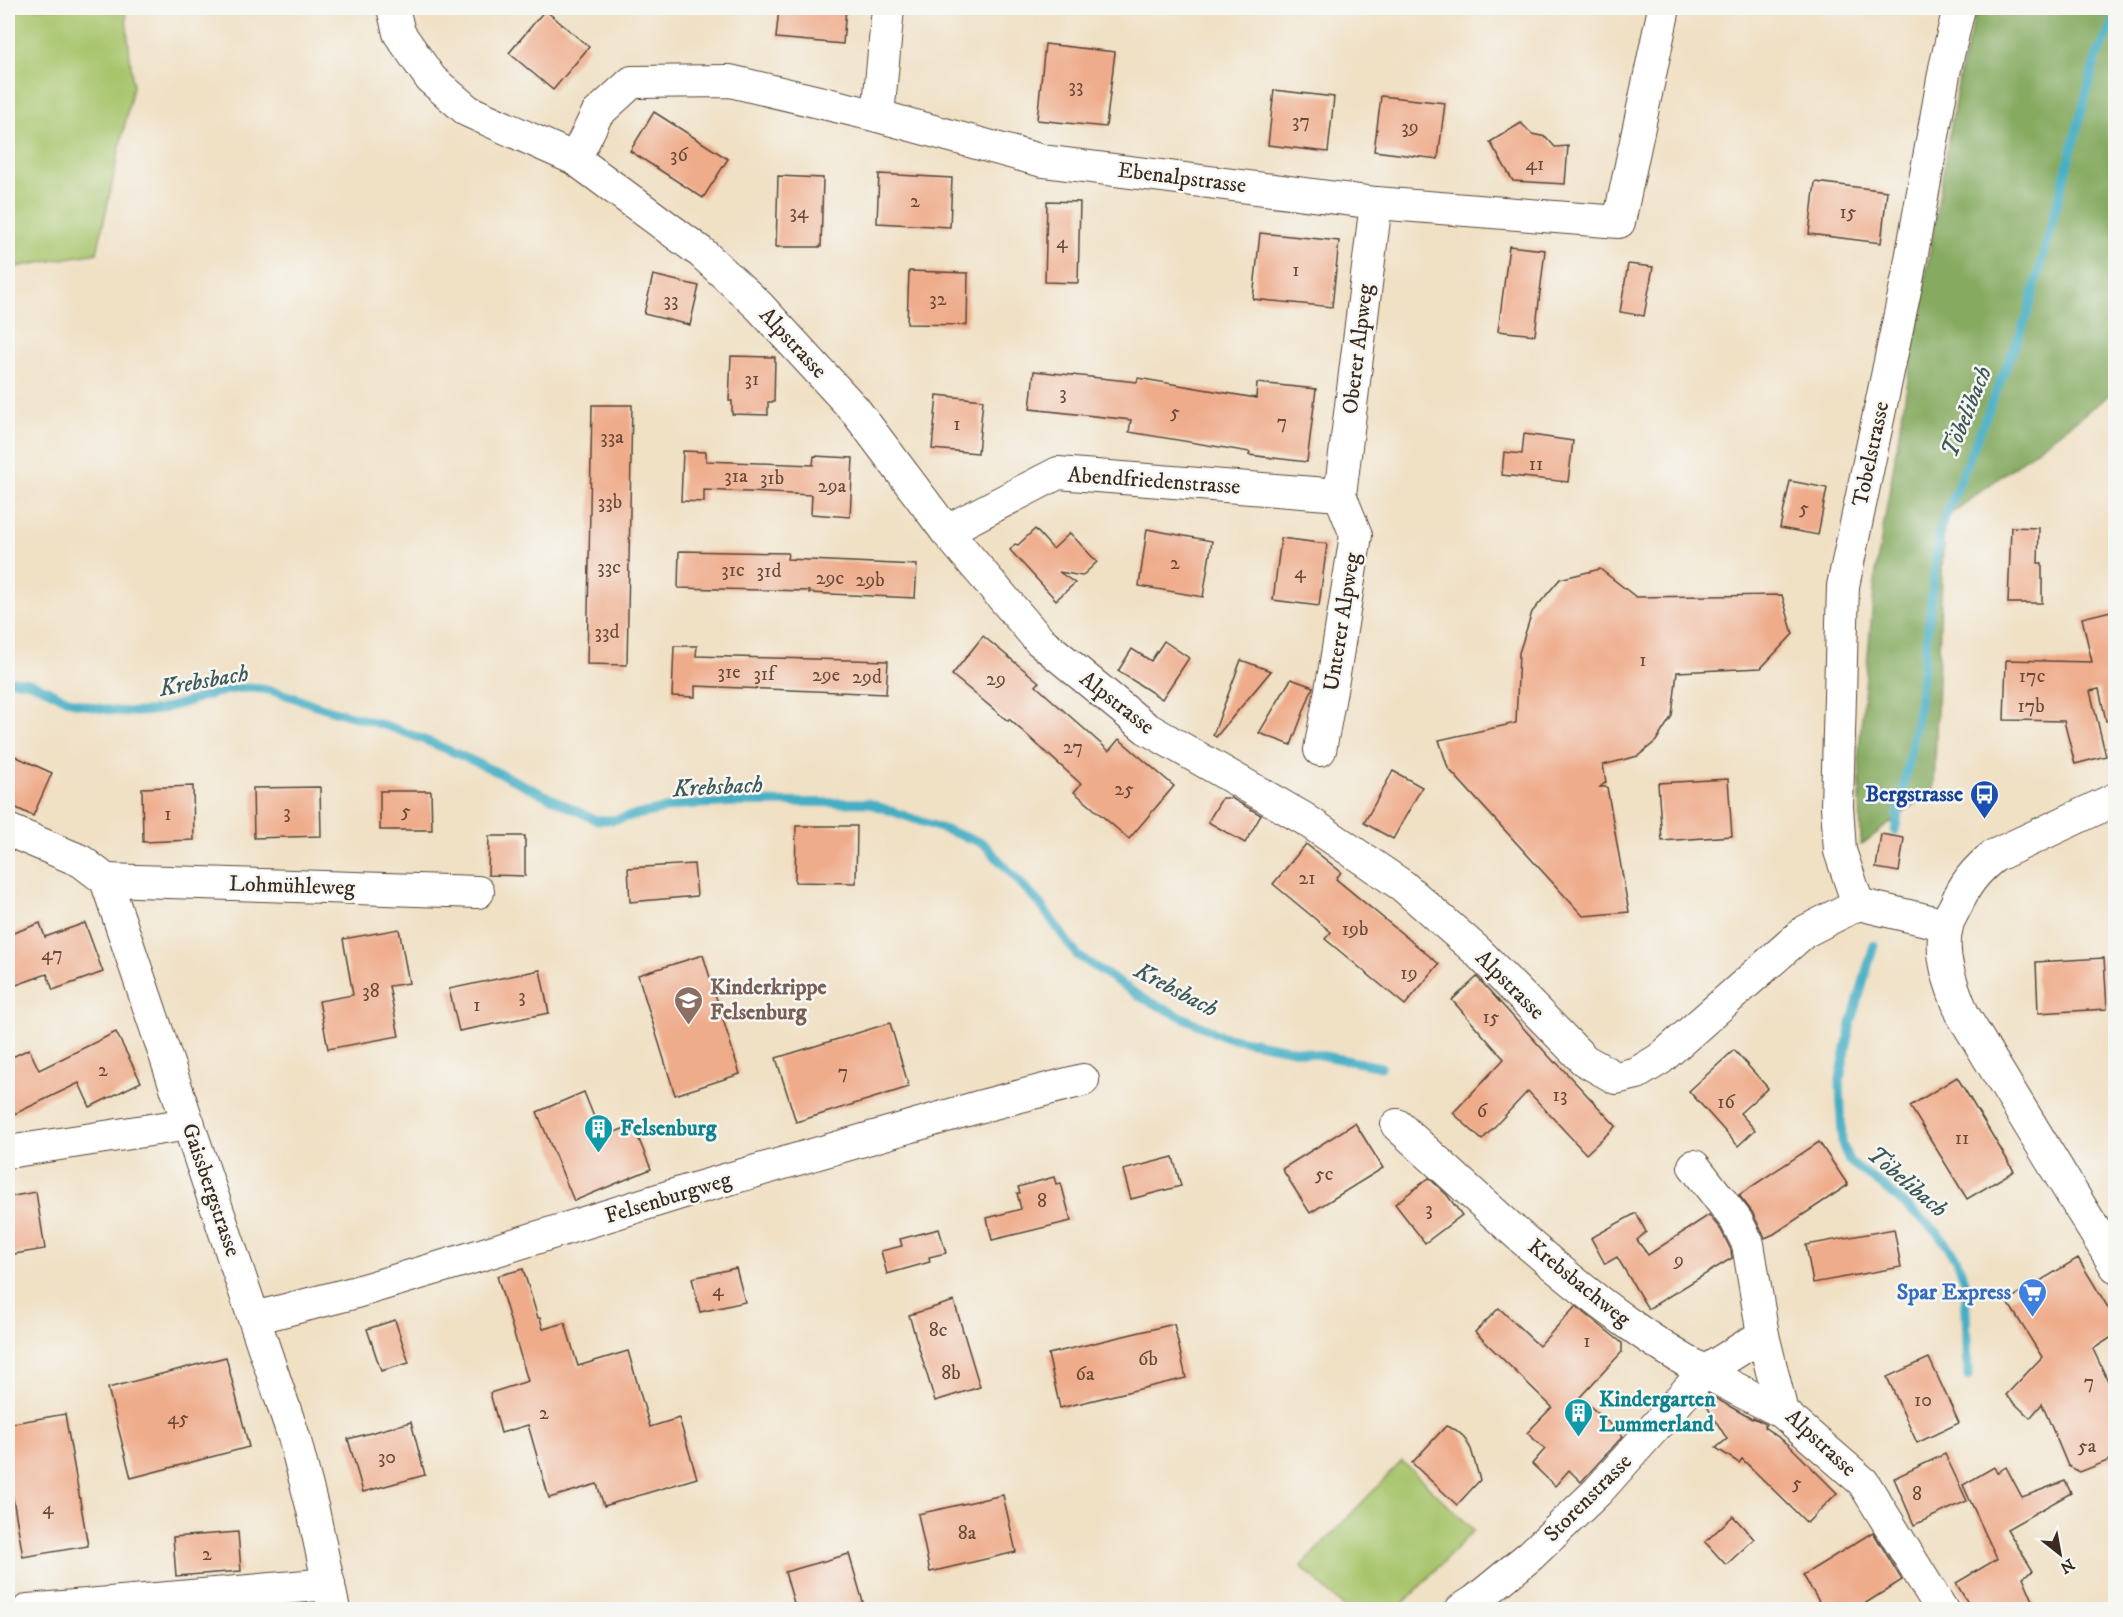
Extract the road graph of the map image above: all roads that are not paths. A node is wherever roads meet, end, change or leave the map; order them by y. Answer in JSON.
{"nodes":[{"id":1,"x":393,"y":8,"type":"edge"},
{"id":2,"x":888,"y":8,"type":"edge"},
{"id":3,"x":1664,"y":8,"type":"edge"},
{"id":4,"x":1959,"y":8,"type":"edge"},
{"id":5,"x":878,"y":116,"type":"junction"},
{"id":6,"x":575,"y":159,"type":"junction"},
{"id":7,"x":1376,"y":203,"type":"junction"},
{"id":8,"x":1340,"y":495,"type":"junction"},
{"id":9,"x":946,"y":531,"type":"junction"},
{"id":10,"x":1320,"y":750,"type":"dead end"},
{"id":11,"x":2115,"y":799,"type":"edge"},
{"id":12,"x":8,"y":830,"type":"edge"},
{"id":13,"x":106,"y":880,"type":"junction"},
{"id":14,"x":478,"y":892,"type":"dead end"},
{"id":15,"x":1858,"y":904,"type":"junction"},
{"id":16,"x":1947,"y":925,"type":"junction"},
{"id":17,"x":1083,"y":1080,"type":"dead end"},
{"id":18,"x":189,"y":1124,"type":"junction"},
{"id":19,"x":1397,"y":1125,"type":"dead end"},
{"id":20,"x":8,"y":1152,"type":"edge"},
{"id":21,"x":1694,"y":1166,"type":"dead end"},
{"id":22,"x":2115,"y":1266,"type":"edge"},
{"id":23,"x":254,"y":1318,"type":"junction"},
{"id":24,"x":1763,"y":1335,"type":"junction"},
{"id":25,"x":1704,"y":1372,"type":"junction"},
{"id":26,"x":1782,"y":1412,"type":"junction"},
{"id":27,"x":331,"y":1597,"type":"edge"},
{"id":28,"x":28,"y":1610,"type":"edge"},
{"id":29,"x":1461,"y":1610,"type":"edge"},
{"id":30,"x":1942,"y":1610,"type":"edge"}],
"edges":[{"from":1,"to":6,"type":"street","name":"Alpstrasse"},
{"from":2,"to":5,"type":"street"},
{"from":3,"to":7,"type":"street","name":"Ebenalpstrasse"},
{"from":4,"to":15,"type":"street","name":"Tobelstrasse"},
{"from":5,"to":6,"type":"street","name":"Ebenalpstrasse"},
{"from":5,"to":7,"type":"street","name":"Ebenalpstrasse"},
{"from":6,"to":9,"type":"street","name":"Alpstrasse"},
{"from":7,"to":8,"type":"street","name":"Oberer Alpweg"},
{"from":8,"to":9,"type":"street","name":"Abendfriedenstrasse"},
{"from":8,"to":10,"type":"street","name":"Unterer Alpweg"},
{"from":9,"to":15,"type":"street","name":"Alpstrasse"},
{"from":11,"to":16,"type":"main road"},
{"from":12,"to":13,"type":"street"},
{"from":13,"to":14,"type":"street","name":"Lohmühleweg"},
{"from":13,"to":18,"type":"street","name":"Gaissbergstrasse"},
{"from":15,"to":16,"type":"street"},
{"from":16,"to":22,"type":"main road"},
{"from":17,"to":23,"type":"street","name":"Felsenburgweg"},
{"from":18,"to":20,"type":"street"},
{"from":18,"to":23,"type":"street","name":"Gaissbergstrasse"},
{"from":19,"to":25,"type":"street","name":"Krebsbachweg"},
{"from":21,"to":24,"type":"street","name":"Alpstrasse"},
{"from":23,"to":27,"type":"street","name":"Gaissbergstrasse"},
{"from":24,"to":25,"type":"street","name":"Storenstrasse"},
{"from":24,"to":26,"type":"street","name":"Alpstrasse"},
{"from":25,"to":26,"type":"street","name":"Krebsbachweg"},
{"from":25,"to":29,"type":"street","name":"Storenstrasse"},
{"from":26,"to":30,"type":"street","name":"Alpstrasse"},
{"from":27,"to":28,"type":"street"}]}
